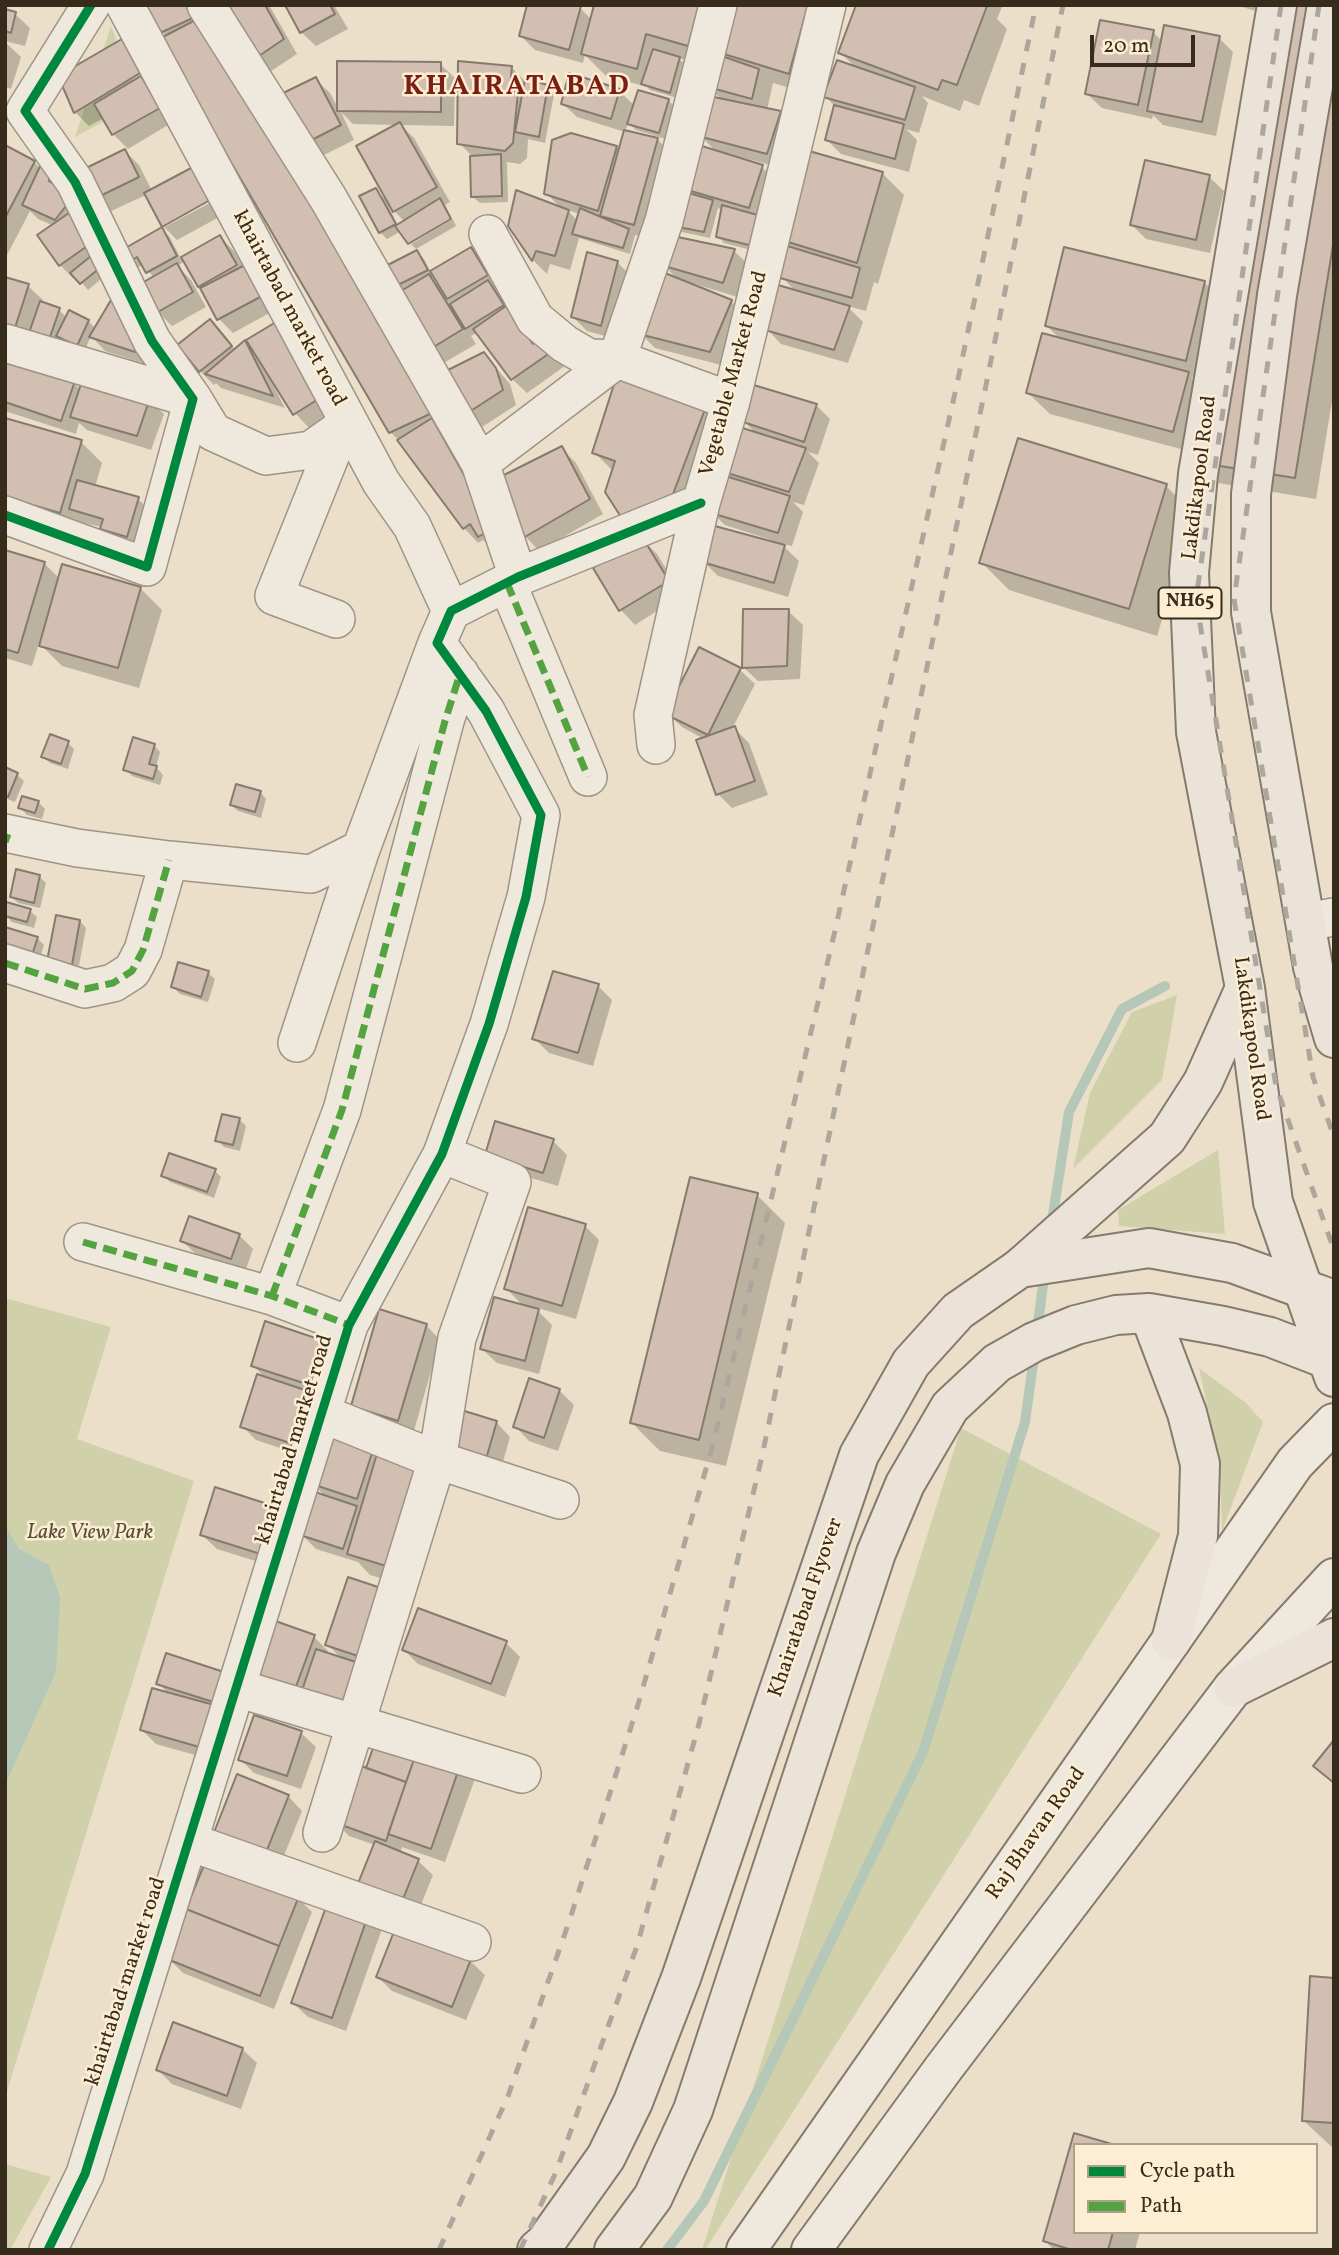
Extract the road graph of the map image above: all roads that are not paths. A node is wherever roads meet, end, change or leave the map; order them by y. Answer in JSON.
{"nodes":[{"id":1,"x":91,"y":5,"type":"edge"},
{"id":2,"x":125,"y":5,"type":"edge"},
{"id":3,"x":206,"y":5,"type":"edge"},
{"id":4,"x":718,"y":5,"type":"edge"},
{"id":5,"x":827,"y":5,"type":"edge"},
{"id":6,"x":1277,"y":5,"type":"edge"},
{"id":7,"x":1328,"y":17,"type":"edge"},
{"id":8,"x":488,"y":234,"type":"dead end"},
{"id":9,"x":5,"y":343,"type":"edge"},
{"id":10,"x":617,"y":359,"type":"junction"},
{"id":11,"x":193,"y":399,"type":"junction"},
{"id":12,"x":731,"y":401,"type":"junction"},
{"id":13,"x":344,"y":425,"type":"junction"},
{"id":14,"x":480,"y":463,"type":"junction"},
{"id":15,"x":701,"y":503,"type":"junction"},
{"id":16,"x":5,"y":515,"type":"edge"},
{"id":17,"x":512,"y":580,"type":"junction"},
{"id":18,"x":336,"y":620,"type":"dead end"},
{"id":19,"x":444,"y":627,"type":"junction"},
{"id":20,"x":460,"y":674,"type":"junction"},
{"id":21,"x":656,"y":745,"type":"dead end"},
{"id":22,"x":588,"y":777,"type":"dead end"},
{"id":23,"x":6,"y":836,"type":"edge"},
{"id":24,"x":360,"y":849,"type":"junction"},
{"id":25,"x":169,"y":860,"type":"junction"},
{"id":26,"x":1319,"y":919,"type":"edge"},
{"id":27,"x":5,"y":963,"type":"edge"},
{"id":28,"x":1245,"y":988,"type":"junction"},
{"id":29,"x":1334,"y":1038,"type":"edge"},
{"id":30,"x":297,"y":1043,"type":"dead end"},
{"id":31,"x":442,"y":1154,"type":"junction"},
{"id":32,"x":83,"y":1242,"type":"dead end"},
{"id":33,"x":1020,"y":1268,"type":"junction"},
{"id":34,"x":1317,"y":1294,"type":"edge"},
{"id":35,"x":272,"y":1296,"type":"junction"},
{"id":36,"x":1133,"y":1314,"type":"junction"},
{"id":37,"x":349,"y":1325,"type":"junction"},
{"id":38,"x":1330,"y":1368,"type":"edge"},
{"id":39,"x":323,"y":1414,"type":"junction"},
{"id":40,"x":1334,"y":1423,"type":"edge"},
{"id":41,"x":437,"y":1460,"type":"junction"},
{"id":42,"x":560,"y":1500,"type":"dead end"},
{"id":43,"x":1334,"y":1578,"type":"edge"},
{"id":44,"x":1334,"y":1638,"type":"edge"},
{"id":45,"x":1171,"y":1641,"type":"junction"},
{"id":46,"x":237,"y":1688,"type":"junction"},
{"id":47,"x":1233,"y":1688,"type":"junction"},
{"id":48,"x":357,"y":1723,"type":"junction"},
{"id":49,"x":522,"y":1774,"type":"dead end"},
{"id":50,"x":322,"y":1833,"type":"dead end"},
{"id":51,"x":190,"y":1842,"type":"junction"},
{"id":52,"x":472,"y":1942,"type":"dead end"},
{"id":53,"x":48,"y":2250,"type":"edge"},
{"id":54,"x":537,"y":2250,"type":"edge"},
{"id":55,"x":614,"y":2250,"type":"edge"},
{"id":56,"x":746,"y":2250,"type":"edge"},
{"id":57,"x":811,"y":2250,"type":"edge"}],
"edges":[{"from":1,"to":11,"type":"street"},
{"from":2,"to":13,"type":"street","name":"khairtabad market road"},
{"from":3,"to":14,"type":"street"},
{"from":4,"to":10,"type":"street"},
{"from":5,"to":12,"type":"street","name":"Vegetable Market Road"},
{"from":6,"to":28,"type":"main road","name":"Lakdikapool Road","number":"NH65"},
{"from":7,"to":26,"type":"main road","number":"NH65"},
{"from":8,"to":10,"type":"street"},
{"from":9,"to":11,"type":"street"},
{"from":10,"to":12,"type":"street"},
{"from":10,"to":14,"type":"street"},
{"from":11,"to":13,"type":"street"},
{"from":11,"to":16,"type":"street"},
{"from":12,"to":15,"type":"street","name":"Vegetable Market Road"},
{"from":13,"to":18,"type":"street"},
{"from":13,"to":19,"type":"street","name":"khairtabad market road"},
{"from":14,"to":17,"type":"street"},
{"from":15,"to":17,"type":"street"},
{"from":15,"to":21,"type":"street","name":"Vegetable Market Road"},
{"from":17,"to":19,"type":"street"},
{"from":17,"to":22,"type":"street"},
{"from":19,"to":20,"type":"street","name":"khairtabad market road"},
{"from":19,"to":24,"type":"street"},
{"from":20,"to":31,"type":"street","name":"khairtabad market road"},
{"from":20,"to":35,"type":"street"},
{"from":23,"to":25,"type":"street"},
{"from":24,"to":25,"type":"street"},
{"from":24,"to":30,"type":"street"},
{"from":25,"to":27,"type":"street"},
{"from":26,"to":29,"type":"main road","number":"NH65"},
{"from":28,"to":33,"type":"main road"},
{"from":28,"to":34,"type":"main road","name":"Lakdikapool Road","number":"NH65"},
{"from":31,"to":37,"type":"street","name":"khairtabad market road"},
{"from":31,"to":41,"type":"street"},
{"from":32,"to":35,"type":"street"},
{"from":33,"to":34,"type":"main road","name":"Khairatabad Flyover"},
{"from":33,"to":54,"type":"main road","name":"Khairatabad Flyover"},
{"from":34,"to":38,"type":"main road","name":"Lakdikapool Road"},
{"from":35,"to":37,"type":"street"},
{"from":36,"to":38,"type":"main road"},
{"from":36,"to":45,"type":"main road"},
{"from":36,"to":55,"type":"main road"},
{"from":37,"to":39,"type":"street","name":"khairtabad market road"},
{"from":39,"to":41,"type":"street"},
{"from":39,"to":46,"type":"street","name":"khairtabad market road"},
{"from":40,"to":45,"type":"main road","name":"Raj Bhavan Road"},
{"from":41,"to":42,"type":"street"},
{"from":41,"to":48,"type":"street"},
{"from":43,"to":47,"type":"main road"},
{"from":44,"to":47,"type":"main road"},
{"from":45,"to":56,"type":"main road","name":"Raj Bhavan Road"},
{"from":46,"to":48,"type":"street"},
{"from":46,"to":51,"type":"street","name":"khairtabad market road"},
{"from":47,"to":57,"type":"main road"},
{"from":48,"to":49,"type":"street"},
{"from":48,"to":50,"type":"street"},
{"from":51,"to":52,"type":"street"},
{"from":51,"to":53,"type":"street","name":"khairtabad market road"}]}
